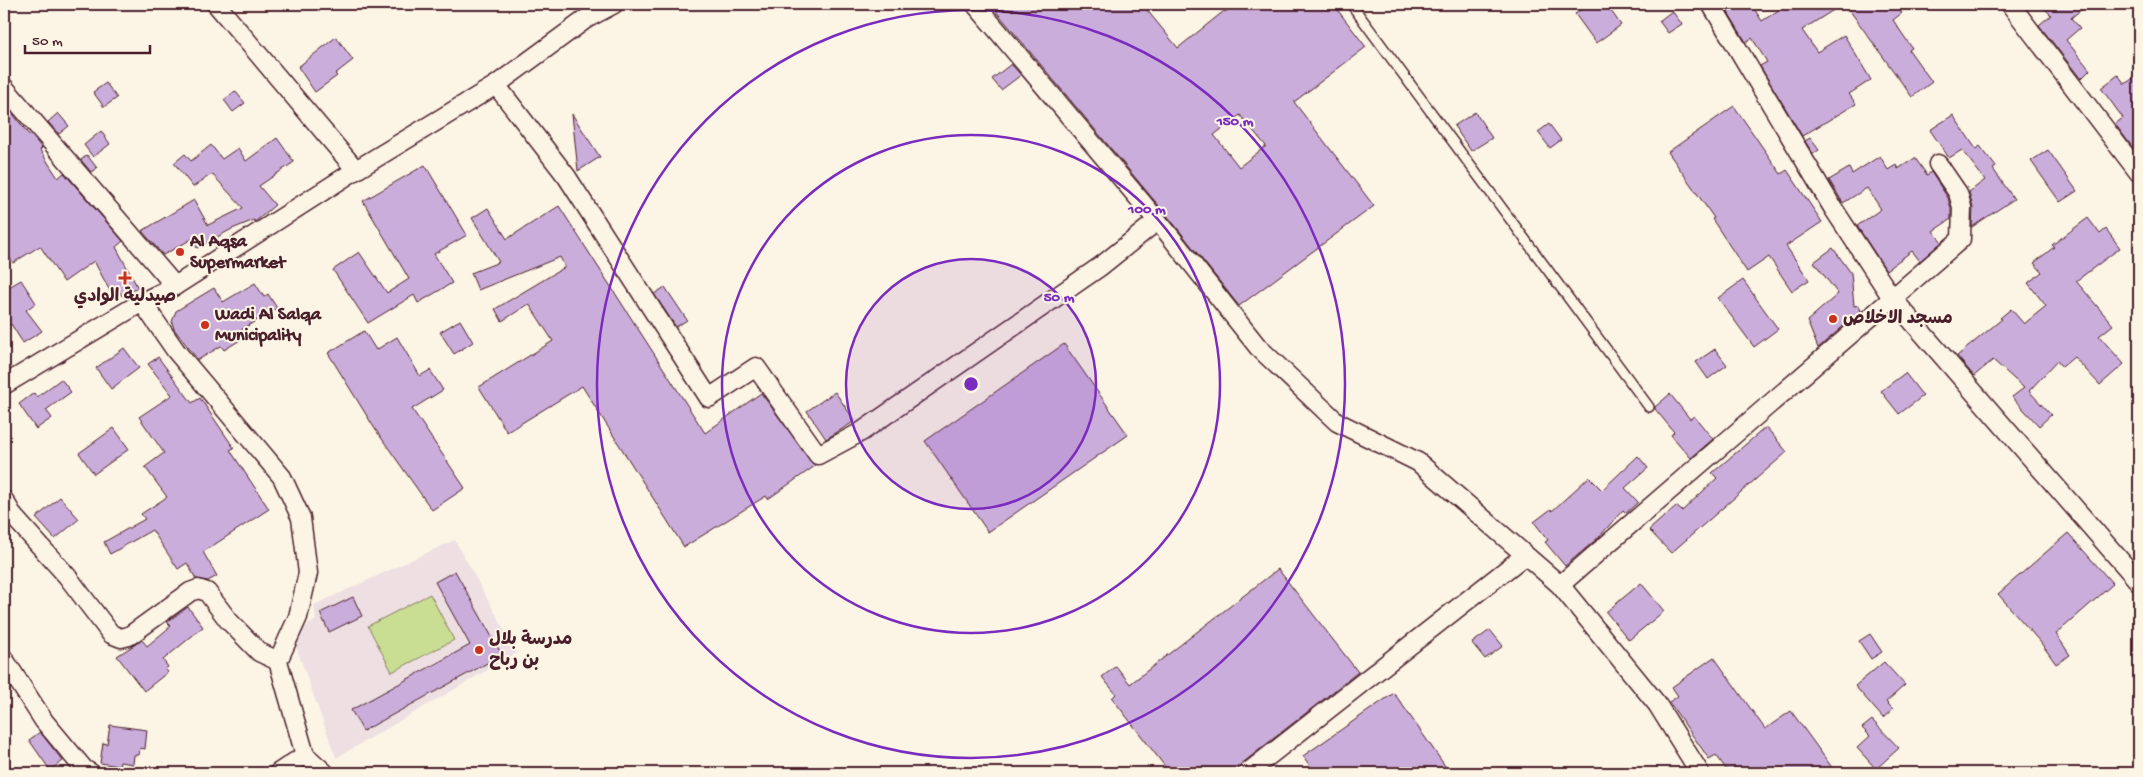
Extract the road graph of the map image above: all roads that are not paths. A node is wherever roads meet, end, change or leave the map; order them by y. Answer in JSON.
{"nodes":[{"id":1,"x":216,"y":4,"type":"edge"},
{"id":2,"x":614,"y":4,"type":"edge"},
{"id":3,"x":975,"y":4,"type":"edge"},
{"id":4,"x":1350,"y":4,"type":"edge"},
{"id":5,"x":1711,"y":4,"type":"edge"},
{"id":6,"x":2010,"y":4,"type":"edge"},
{"id":7,"x":496,"y":85,"type":"junction"},
{"id":8,"x":4,"y":87,"type":"edge"},
{"id":9,"x":1938,"y":164,"type":"dead end"},
{"id":10,"x":356,"y":170,"type":"junction"},
{"id":11,"x":2139,"y":173,"type":"edge"},
{"id":12,"x":1157,"y":221,"type":"junction"},
{"id":13,"x":175,"y":286,"type":"junction"},
{"id":14,"x":1892,"y":298,"type":"junction"},
{"id":15,"x":142,"y":302,"type":"junction"},
{"id":16,"x":4,"y":385,"type":"edge"},
{"id":17,"x":1649,"y":407,"type":"dead end"},
{"id":18,"x":4,"y":500,"type":"edge"},
{"id":19,"x":1524,"y":556,"type":"junction"},
{"id":20,"x":2139,"y":582,"type":"edge"},
{"id":21,"x":1560,"y":585,"type":"junction"},
{"id":22,"x":4,"y":659,"type":"edge"},
{"id":23,"x":278,"y":661,"type":"junction"},
{"id":24,"x":304,"y":755,"type":"junction"},
{"id":25,"x":91,"y":773,"type":"edge"},
{"id":26,"x":278,"y":773,"type":"edge"},
{"id":27,"x":325,"y":773,"type":"edge"},
{"id":28,"x":1247,"y":773,"type":"edge"},
{"id":29,"x":1700,"y":773,"type":"edge"}],
"edges":[{"from":1,"to":10,"type":"street"},
{"from":2,"to":7,"type":"street"},
{"from":3,"to":12,"type":"street"},
{"from":4,"to":17,"type":"lane"},
{"from":5,"to":14,"type":"street"},
{"from":6,"to":11,"type":"street"},
{"from":7,"to":10,"type":"street"},
{"from":7,"to":12,"type":"street"},
{"from":8,"to":13,"type":"street"},
{"from":9,"to":14,"type":"street"},
{"from":10,"to":13,"type":"street"},
{"from":12,"to":19,"type":"street"},
{"from":13,"to":15,"type":"street"},
{"from":14,"to":20,"type":"street"},
{"from":14,"to":21,"type":"street"},
{"from":15,"to":16,"type":"street"},
{"from":15,"to":23,"type":"street"},
{"from":18,"to":23,"type":"street"},
{"from":19,"to":21,"type":"street"},
{"from":19,"to":28,"type":"street"},
{"from":21,"to":29,"type":"street"},
{"from":22,"to":25,"type":"street"},
{"from":23,"to":24,"type":"street"},
{"from":24,"to":26,"type":"street"},
{"from":24,"to":27,"type":"street"}]}
